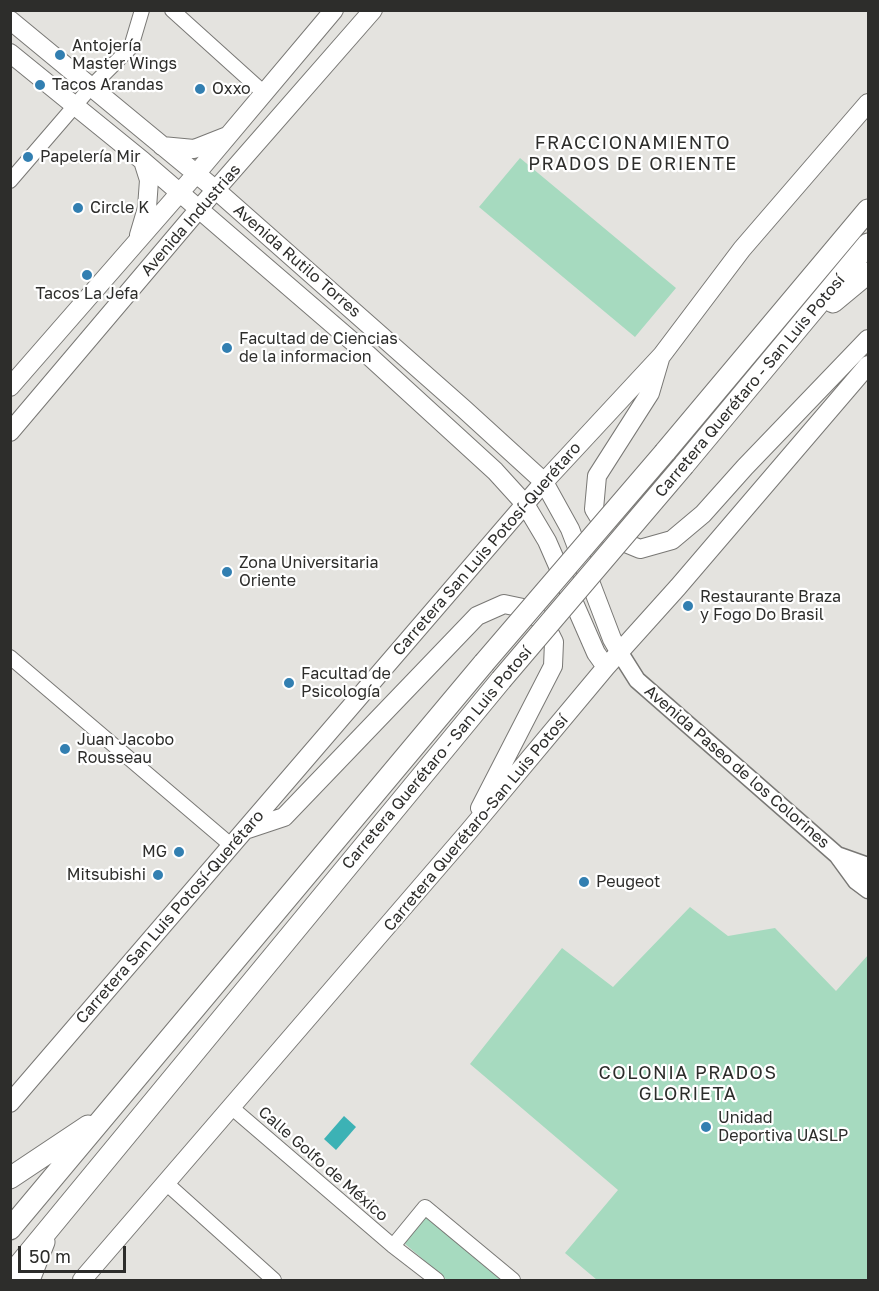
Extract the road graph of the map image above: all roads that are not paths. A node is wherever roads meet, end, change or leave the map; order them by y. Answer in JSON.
{"nodes":[{"id":1,"x":142,"y":10,"type":"edge"},
{"id":2,"x":172,"y":10,"type":"edge"},
{"id":3,"x":334,"y":10,"type":"edge"},
{"id":4,"x":373,"y":10,"type":"edge"},
{"id":5,"x":10,"y":20,"type":"edge"},
{"id":6,"x":10,"y":53,"type":"edge"},
{"id":7,"x":91,"y":87,"type":"junction"},
{"id":8,"x":264,"y":93,"type":"junction"},
{"id":9,"x":868,"y":103,"type":"edge"},
{"id":10,"x":75,"y":106,"type":"junction"},
{"id":11,"x":228,"y":135,"type":"junction"},
{"id":12,"x":162,"y":146,"type":"junction"},
{"id":13,"x":142,"y":161,"type":"junction"},
{"id":14,"x":196,"y":174,"type":"junction"},
{"id":15,"x":10,"y":181,"type":"edge"},
{"id":16,"x":216,"y":190,"type":"junction"},
{"id":17,"x":178,"y":193,"type":"junction"},
{"id":18,"x":198,"y":210,"type":"junction"},
{"id":19,"x":868,"y":210,"type":"edge"},
{"id":20,"x":136,"y":243,"type":"junction"},
{"id":21,"x":868,"y":244,"type":"edge"},
{"id":22,"x":868,"y":273,"type":"edge"},
{"id":23,"x":791,"y":337,"type":"junction"},
{"id":24,"x":868,"y":339,"type":"edge"},
{"id":25,"x":662,"y":355,"type":"junction"},
{"id":26,"x":868,"y":365,"type":"edge"},
{"id":27,"x":10,"y":387,"type":"edge"},
{"id":28,"x":10,"y":432,"type":"edge"},
{"id":29,"x":544,"y":482,"type":"junction"},
{"id":30,"x":525,"y":504,"type":"junction"},
{"id":31,"x":620,"y":654,"type":"junction"},
{"id":32,"x":10,"y":657,"type":"edge"},
{"id":33,"x":606,"y":667,"type":"junction"},
{"id":34,"x":637,"y":680,"type":"junction"},
{"id":35,"x":244,"y":830,"type":"junction"},
{"id":36,"x":469,"y":831,"type":"junction"},
{"id":37,"x":232,"y":846,"type":"junction"},
{"id":38,"x":837,"y":855,"type":"junction"},
{"id":39,"x":868,"y":866,"type":"edge"},
{"id":40,"x":862,"y":886,"type":"edge"},
{"id":41,"x":10,"y":1103,"type":"edge"},
{"id":42,"x":231,"y":1107,"type":"junction"},
{"id":43,"x":108,"y":1112,"type":"junction"},
{"id":44,"x":10,"y":1178,"type":"edge"},
{"id":45,"x":166,"y":1183,"type":"junction"},
{"id":46,"x":50,"y":1226,"type":"junction"},
{"id":47,"x":10,"y":1228,"type":"edge"},
{"id":48,"x":393,"y":1246,"type":"junction"},
{"id":49,"x":10,"y":1276,"type":"edge"},
{"id":50,"x":29,"y":1281,"type":"edge"},
{"id":51,"x":82,"y":1281,"type":"edge"},
{"id":52,"x":274,"y":1281,"type":"edge"},
{"id":53,"x":436,"y":1281,"type":"edge"},
{"id":54,"x":513,"y":1281,"type":"edge"}],
"edges":[{"from":1,"to":7,"type":"street"},
{"from":2,"to":8,"type":"street"},
{"from":3,"to":8,"type":"main road","name":"Avenida Industrias"},
{"from":4,"to":16,"type":"main road","name":"Avenida Industrias"},
{"from":5,"to":7,"type":"main road","name":"Avenida Rutilo Torres"},
{"from":6,"to":10,"type":"main road","name":"Avenida Rutilo Torres"},
{"from":7,"to":10,"type":"street"},
{"from":7,"to":12,"type":"main road","name":"Avenida Rutilo Torres"},
{"from":8,"to":11,"type":"main road","name":"Avenida Industrias"},
{"from":9,"to":25,"type":"main road","name":"Carretera San Luis Potosí-Querétaro"},
{"from":10,"to":13,"type":"main road","name":"Avenida Rutilo Torres"},
{"from":10,"to":15,"type":"street"},
{"from":11,"to":12,"type":"main road"},
{"from":11,"to":14,"type":"main road","name":"Avenida Industrias"},
{"from":12,"to":14,"type":"main road","name":"Avenida Rutilo Torres"},
{"from":13,"to":17,"type":"main road","name":"Avenida Rutilo Torres"},
{"from":13,"to":20,"type":"main road"},
{"from":14,"to":16,"type":"main road","name":"Avenida Rutilo Torres"},
{"from":14,"to":17,"type":"main road","name":"Avenida Industrias"},
{"from":16,"to":18,"type":"main road","name":"Avenida Industrias"},
{"from":16,"to":29,"type":"main road","name":"Avenida Rutilo Torres"},
{"from":17,"to":18,"type":"main road","name":"Avenida Rutilo Torres"},
{"from":17,"to":20,"type":"main road","name":"Avenida Industrias"},
{"from":18,"to":28,"type":"main road","name":"Avenida Industrias"},
{"from":18,"to":30,"type":"main road","name":"Avenida Rutilo Torres"},
{"from":19,"to":43,"type":"highway","name":"Carretera Querétaro - San Luis Potosí","bridge":true},
{"from":20,"to":27,"type":"main road","name":"Avenida Industrias"},
{"from":21,"to":23,"type":"highway","name":"Carretera Querétaro - San Luis Potosí"},
{"from":22,"to":23,"type":"highway"},
{"from":23,"to":46,"type":"highway","name":"Carretera Querétaro - San Luis Potosí","bridge":true},
{"from":24,"to":25,"type":"main road"},
{"from":25,"to":29,"type":"main road","name":"Carretera San Luis Potosí-Querétaro"},
{"from":26,"to":31,"type":"main road","name":"Carretera Querétaro-San Luis Potosí"},
{"from":29,"to":30,"type":"main road","name":"Carretera San Luis Potosí-Querétaro"},
{"from":29,"to":31,"type":"main road","name":"Avenida Rutilo Torres"},
{"from":30,"to":33,"type":"main road","name":"Avenida Rutilo Torres"},
{"from":30,"to":35,"type":"main road","name":"Carretera San Luis Potosí-Querétaro"},
{"from":31,"to":33,"type":"main road","name":"Carretera Querétaro-San Luis Potosí"},
{"from":31,"to":34,"type":"street","name":"Avenida Paseo de los Colorines"},
{"from":32,"to":37,"type":"street"},
{"from":33,"to":34,"type":"street","name":"Avenida Paseo de los Colorines"},
{"from":33,"to":36,"type":"main road","name":"Carretera Querétaro-San Luis Potosí"},
{"from":34,"to":38,"type":"street","name":"Avenida Paseo de los Colorines"},
{"from":35,"to":36,"type":"main road"},
{"from":35,"to":37,"type":"main road","name":"Carretera San Luis Potosí-Querétaro"},
{"from":36,"to":42,"type":"main road","name":"Carretera Querétaro-San Luis Potosí"},
{"from":37,"to":41,"type":"main road","name":"Carretera San Luis Potosí-Querétaro"},
{"from":38,"to":39,"type":"street","name":"Avenida Paseo de los Colorines"},
{"from":38,"to":40,"type":"street","name":"Avenida Paseo de los Colorines"},
{"from":39,"to":40,"type":"street"},
{"from":42,"to":45,"type":"main road","name":"Carretera Querétaro-San Luis Potosí"},
{"from":42,"to":48,"type":"street","name":"Calle Golfo de México"},
{"from":43,"to":44,"type":"highway"},
{"from":43,"to":47,"type":"highway","name":"Carretera Querétaro - San Luis Potosí"},
{"from":45,"to":51,"type":"main road","name":"Carretera Querétaro-San Luis Potosí"},
{"from":45,"to":52,"type":"street"},
{"from":46,"to":49,"type":"highway","name":"Carretera Querétaro - San Luis Potosí"},
{"from":46,"to":50,"type":"highway"},
{"from":48,"to":53,"type":"street","name":"Calle Golfo de México"},
{"from":48,"to":54,"type":"street","name":"Calle Golfo de México"}]}
